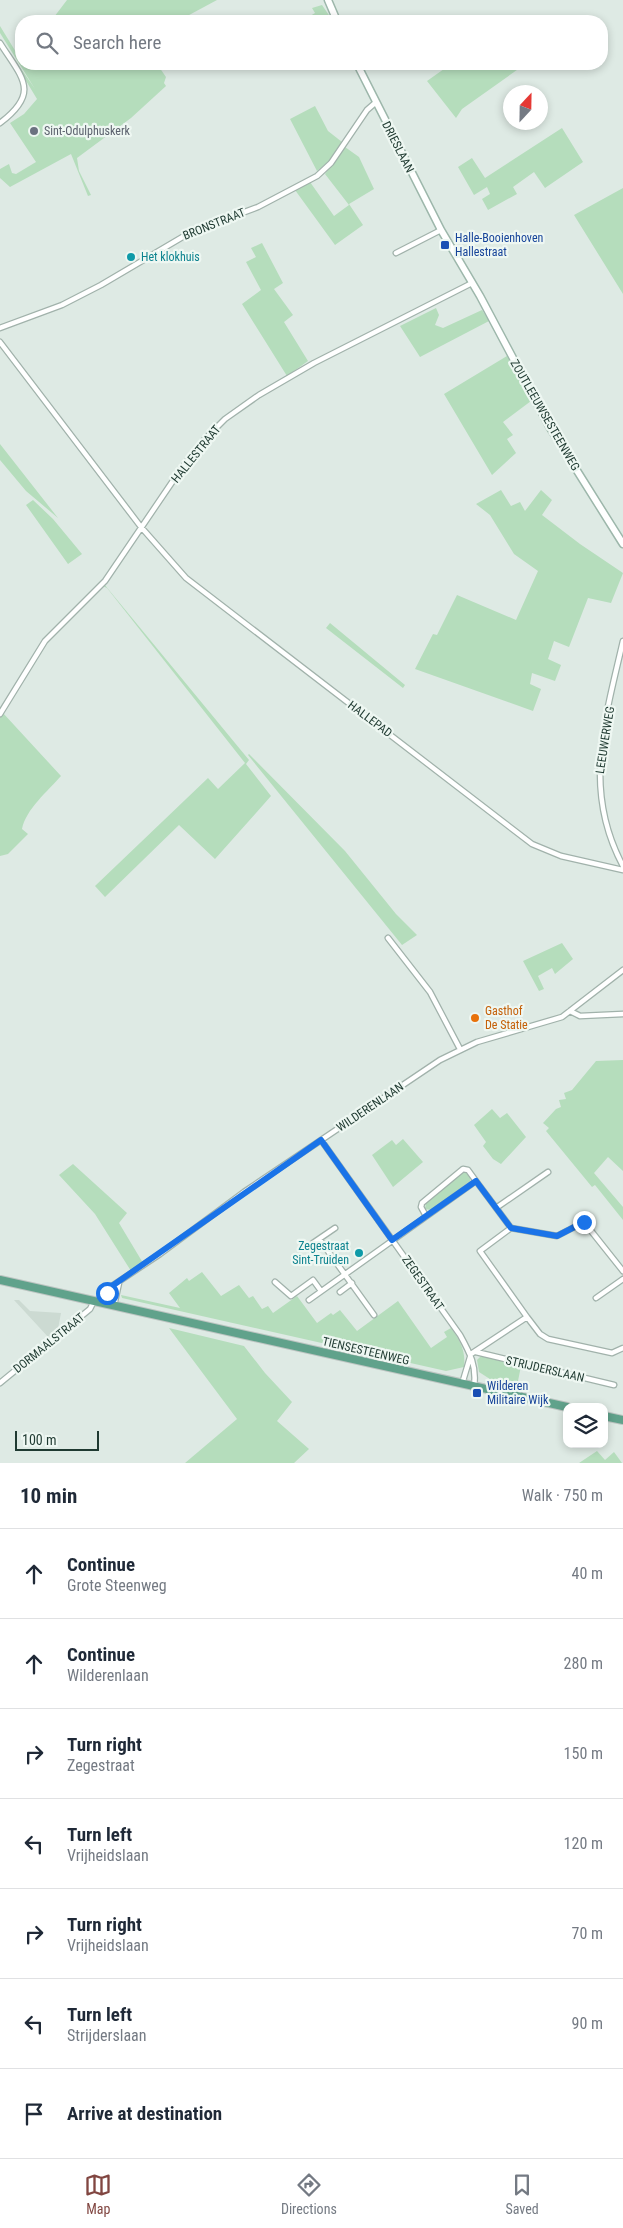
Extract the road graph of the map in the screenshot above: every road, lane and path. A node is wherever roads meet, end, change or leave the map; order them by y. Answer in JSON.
{"nodes":[{"id":1,"x":328,"y":0,"type":"edge"},
{"id":2,"x":334,"y":15,"type":"edge"},
{"id":3,"x":0,"y":43,"type":"edge"},
{"id":4,"x":15,"y":67,"type":"edge"},
{"id":5,"x":17,"y":70,"type":"edge"},
{"id":6,"x":360,"y":70,"type":"edge"},
{"id":7,"x":375,"y":103,"type":"junction"},
{"id":8,"x":0,"y":123,"type":"edge"},
{"id":9,"x":441,"y":230,"type":"junction"},
{"id":10,"x":396,"y":253,"type":"dead end"},
{"id":11,"x":472,"y":283,"type":"junction"},
{"id":12,"x":0,"y":328,"type":"edge"},
{"id":13,"x":0,"y":342,"type":"edge"},
{"id":14,"x":141,"y":528,"type":"junction"},
{"id":15,"x":623,"y":544,"type":"edge"},
{"id":16,"x":623,"y":641,"type":"edge"},
{"id":17,"x":0,"y":714,"type":"edge"},
{"id":18,"x":623,"y":866,"type":"edge"},
{"id":19,"x":623,"y":870,"type":"edge"},
{"id":20,"x":388,"y":938,"type":"dead end"},
{"id":21,"x":623,"y":970,"type":"edge"},
{"id":22,"x":570,"y":1011,"type":"junction"},
{"id":23,"x":623,"y":1014,"type":"edge"},
{"id":24,"x":460,"y":1049,"type":"junction"},
{"id":25,"x":321,"y":1140,"type":"junction"},
{"id":26,"x":548,"y":1172,"type":"dead end"},
{"id":27,"x":476,"y":1181,"type":"junction"},
{"id":28,"x":496,"y":1208,"type":"junction"},
{"id":29,"x":426,"y":1216,"type":"junction"},
{"id":30,"x":335,"y":1228,"type":"dead end"},
{"id":31,"x":511,"y":1228,"type":"junction"},
{"id":32,"x":320,"y":1240,"type":"junction"},
{"id":33,"x":392,"y":1240,"type":"junction"},
{"id":34,"x":314,"y":1243,"type":"dead end"},
{"id":35,"x":623,"y":1271,"type":"edge"},
{"id":36,"x":345,"y":1274,"type":"junction"},
{"id":37,"x":623,"y":1279,"type":"edge"},
{"id":38,"x":0,"y":1280,"type":"edge"},
{"id":39,"x":275,"y":1282,"type":"dead end"},
{"id":40,"x":119,"y":1283,"type":"junction"},
{"id":41,"x":352,"y":1284,"type":"junction"},
{"id":42,"x":321,"y":1291,"type":"junction"},
{"id":43,"x":340,"y":1292,"type":"dead end"},
{"id":44,"x":596,"y":1298,"type":"dead end"},
{"id":45,"x":308,"y":1300,"type":"dead end"},
{"id":46,"x":94,"y":1301,"type":"junction"},
{"id":47,"x":103,"y":1303,"type":"junction"},
{"id":48,"x":114,"y":1306,"type":"junction"},
{"id":49,"x":374,"y":1315,"type":"dead end"},
{"id":50,"x":528,"y":1317,"type":"junction"},
{"id":51,"x":623,"y":1348,"type":"edge"},
{"id":52,"x":473,"y":1353,"type":"junction"},
{"id":53,"x":0,"y":1383,"type":"edge"},
{"id":54,"x":462,"y":1384,"type":"junction"},
{"id":55,"x":614,"y":1385,"type":"dead end"},
{"id":56,"x":474,"y":1387,"type":"junction"},
{"id":57,"x":563,"y":1406,"type":"edge"},
{"id":58,"x":608,"y":1417,"type":"edge"},
{"id":59,"x":623,"y":1420,"type":"edge"}],
"edges":[{"from":1,"to":2,"type":"street"},
{"from":3,"to":4,"type":"street"},
{"from":5,"to":8,"type":"street"},
{"from":6,"to":7,"type":"street","name":"DRIESLAAN"},
{"from":7,"to":9,"type":"street","name":"DRIESLAAN"},
{"from":7,"to":12,"type":"street","name":"BRONSTRAAT"},
{"from":9,"to":10,"type":"street"},
{"from":9,"to":11,"type":"street","name":"DRIESLAAN"},
{"from":11,"to":14,"type":"street","name":"HALLESTRAAT"},
{"from":11,"to":15,"type":"street","name":"ZOUTLEEUWSESTEENWEG"},
{"from":13,"to":14,"type":"street"},
{"from":14,"to":17,"type":"street","name":"HALLESTRAAT"},
{"from":14,"to":19,"type":"street","name":"HALLEPAD"},
{"from":16,"to":18,"type":"street","name":"LEEUWERWEG"},
{"from":20,"to":24,"type":"street"},
{"from":21,"to":22,"type":"street","name":"WILDERENLAAN"},
{"from":22,"to":23,"type":"street"},
{"from":22,"to":24,"type":"street","name":"WILDERENLAAN"},
{"from":24,"to":25,"type":"street","name":"WILDERENLAAN"},
{"from":25,"to":33,"type":"street","name":"ZEGESTRAAT"},
{"from":25,"to":40,"type":"street","name":"WILDERENLAAN"},
{"from":26,"to":28,"type":"street"},
{"from":27,"to":28,"type":"street"},
{"from":27,"to":29,"type":"street"},
{"from":27,"to":29,"type":"street"},
{"from":28,"to":31,"type":"street"},
{"from":29,"to":33,"type":"street"},
{"from":30,"to":32,"type":"street"},
{"from":31,"to":35,"type":"street"},
{"from":31,"to":50,"type":"street"},
{"from":32,"to":34,"type":"street"},
{"from":32,"to":36,"type":"street"},
{"from":33,"to":36,"type":"street"},
{"from":33,"to":52,"type":"street","name":"ZEGESTRAAT"},
{"from":36,"to":41,"type":"street"},
{"from":36,"to":42,"type":"street"},
{"from":37,"to":44,"type":"street"},
{"from":38,"to":46,"type":"main road","name":"TIENSESTEENWEG"},
{"from":39,"to":42,"type":"street"},
{"from":40,"to":47,"type":"street","name":"WILDERENLAAN"},
{"from":40,"to":48,"type":"street"},
{"from":41,"to":43,"type":"street"},
{"from":41,"to":49,"type":"street"},
{"from":42,"to":45,"type":"street"},
{"from":46,"to":47,"type":"main road","name":"TIENSESTEENWEG"},
{"from":46,"to":53,"type":"street","name":"DORMAALSTRAAT"},
{"from":47,"to":48,"type":"main road","name":"TIENSESTEENWEG"},
{"from":48,"to":54,"type":"main road","name":"TIENSESTEENWEG"},
{"from":50,"to":51,"type":"street"},
{"from":50,"to":52,"type":"street"},
{"from":52,"to":54,"type":"street"},
{"from":52,"to":55,"type":"street","name":"STRIJDERSLAAN"},
{"from":52,"to":56,"type":"street","name":"ZEGESTRAAT"},
{"from":54,"to":56,"type":"main road","name":"TIENSESTEENWEG"},
{"from":56,"to":57,"type":"main road","name":"TIENSESTEENWEG"},
{"from":58,"to":59,"type":"main road"}]}
